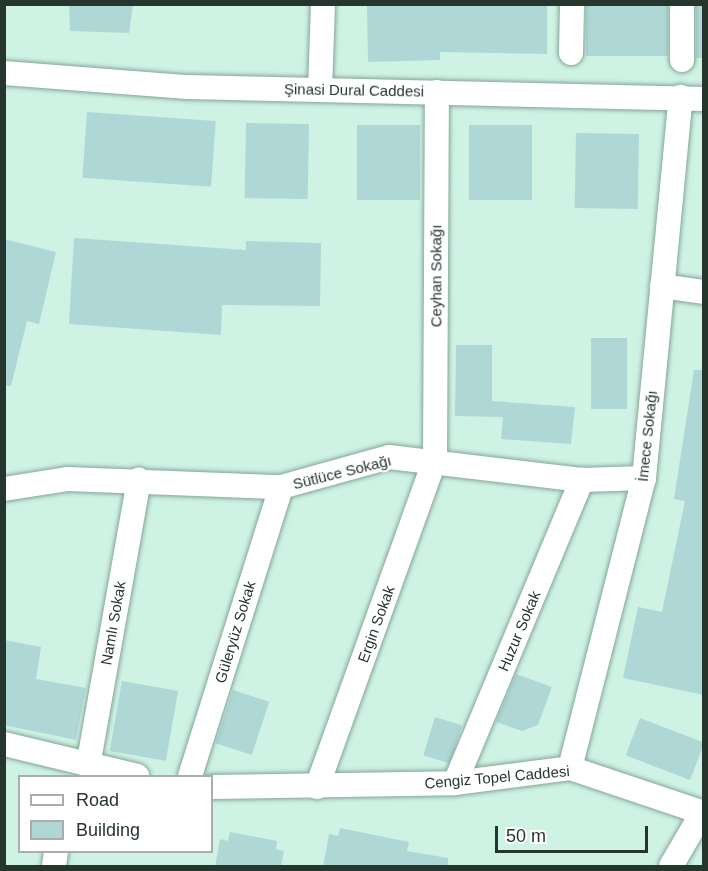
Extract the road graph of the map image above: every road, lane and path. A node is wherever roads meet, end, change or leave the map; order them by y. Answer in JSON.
{"nodes":[{"id":1,"x":323,"y":4,"type":"edge"},
{"id":2,"x":572,"y":4,"type":"edge"},
{"id":3,"x":682,"y":4,"type":"edge"},
{"id":4,"x":571,"y":53,"type":"dead end"},
{"id":5,"x":682,"y":60,"type":"dead end"},
{"id":6,"x":4,"y":73,"type":"edge"},
{"id":7,"x":320,"y":90,"type":"junction"},
{"id":8,"x":437,"y":92,"type":"junction"},
{"id":9,"x":692,"y":98,"type":"edge"},
{"id":10,"x":662,"y":286,"type":"junction"},
{"id":11,"x":704,"y":292,"type":"edge"},
{"id":12,"x":435,"y":460,"type":"junction"},
{"id":13,"x":644,"y":478,"type":"junction"},
{"id":14,"x":139,"y":480,"type":"junction"},
{"id":15,"x":582,"y":480,"type":"junction"},
{"id":16,"x":281,"y":487,"type":"junction"},
{"id":17,"x":4,"y":489,"type":"edge"},
{"id":18,"x":4,"y":744,"type":"edge"},
{"id":19,"x":73,"y":768,"type":"edge"},
{"id":20,"x":570,"y":768,"type":"junction"},
{"id":21,"x":123,"y":775,"type":"edge"},
{"id":22,"x":191,"y":775,"type":"edge"},
{"id":23,"x":455,"y":783,"type":"junction"},
{"id":24,"x":213,"y":787,"type":"edge"},
{"id":25,"x":317,"y":787,"type":"junction"},
{"id":26,"x":703,"y":813,"type":"edge"},
{"id":27,"x":671,"y":867,"type":"edge"}],
"edges":[{"from":1,"to":7,"type":"street"},
{"from":2,"to":4,"type":"street"},
{"from":3,"to":5,"type":"street"},
{"from":6,"to":7,"type":"street","name":"Şinasi Dural Caddesi"},
{"from":7,"to":8,"type":"street","name":"Şinasi Dural Caddesi"},
{"from":8,"to":9,"type":"street","name":"Şinasi Dural Caddesi"},
{"from":8,"to":12,"type":"street","name":"Ceyhan Sokağı"},
{"from":9,"to":10,"type":"street","name":"İmece Sokağı"},
{"from":10,"to":11,"type":"street"},
{"from":10,"to":13,"type":"street","name":"İmece Sokağı"},
{"from":12,"to":15,"type":"street","name":"Sütlüce Sokağı"},
{"from":12,"to":16,"type":"street","name":"Sütlüce Sokağı"},
{"from":12,"to":25,"type":"street","name":"Ergin Sokak"},
{"from":13,"to":15,"type":"street","name":"Sütlüce Sokağı"},
{"from":13,"to":20,"type":"street","name":"İmece Sokağı"},
{"from":14,"to":16,"type":"street","name":"Sütlüce Sokağı"},
{"from":14,"to":17,"type":"street","name":"Sütlüce Sokağı"},
{"from":14,"to":19,"type":"street","name":"Namlı Sokak"},
{"from":15,"to":23,"type":"street","name":"Huzur Sokak"},
{"from":16,"to":22,"type":"street","name":"Güleryüz Sokak"},
{"from":18,"to":19,"type":"street"},
{"from":19,"to":21,"type":"street"},
{"from":20,"to":23,"type":"street","name":"Cengiz Topel Caddesi"},
{"from":20,"to":26,"type":"street","name":"Cengiz Topel Caddesi"},
{"from":23,"to":25,"type":"street","name":"Cengiz Topel Caddesi"},
{"from":24,"to":25,"type":"street","name":"Cengiz Topel Caddesi"},
{"from":26,"to":27,"type":"street"}]}
